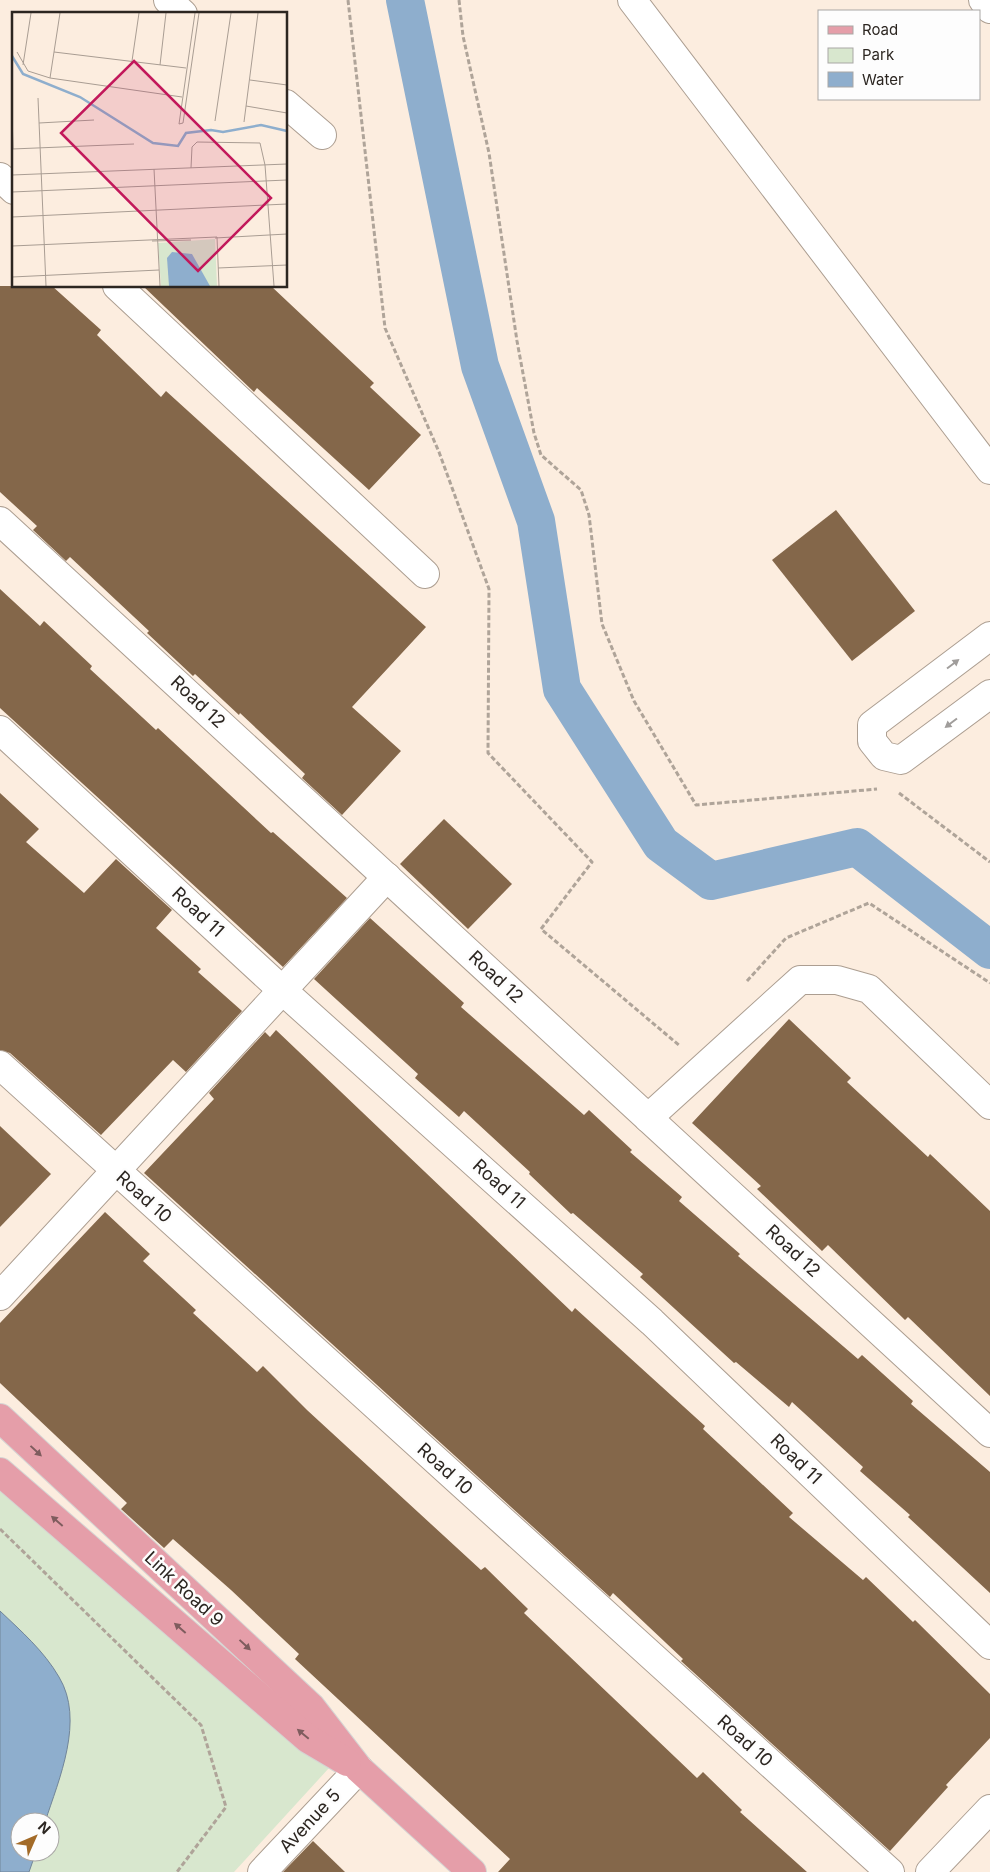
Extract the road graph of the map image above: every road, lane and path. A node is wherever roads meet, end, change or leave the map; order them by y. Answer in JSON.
{"nodes":[{"id":1,"x":168,"y":0,"type":"edge"},
{"id":2,"x":348,"y":0,"type":"edge"},
{"id":3,"x":459,"y":0,"type":"edge"},
{"id":4,"x":632,"y":0,"type":"edge"},
{"id":5,"x":983,"y":0,"type":"edge"},
{"id":6,"x":990,"y":9,"type":"edge"},
{"id":7,"x":181,"y":12,"type":"edge"},
{"id":8,"x":288,"y":106,"type":"edge"},
{"id":9,"x":322,"y":135,"type":"dead end"},
{"id":10,"x":0,"y":177,"type":"edge"},
{"id":11,"x":12,"y":188,"type":"edge"},
{"id":12,"x":119,"y":288,"type":"edge"},
{"id":13,"x":990,"y":470,"type":"edge"},
{"id":14,"x":0,"y":521,"type":"edge"},
{"id":15,"x":425,"y":574,"type":"dead end"},
{"id":16,"x":990,"y":636,"type":"edge"},
{"id":17,"x":990,"y":694,"type":"edge"},
{"id":18,"x":0,"y":730,"type":"edge"},
{"id":19,"x":892,"y":788,"type":"dead end"},
{"id":20,"x":883,"y":789,"type":"dead end"},
{"id":21,"x":990,"y":862,"type":"edge"},
{"id":22,"x":387,"y":876,"type":"junction"},
{"id":23,"x":990,"y":983,"type":"edge"},
{"id":24,"x":744,"y":985,"type":"dead end"},
{"id":25,"x":282,"y":990,"type":"junction"},
{"id":26,"x":686,"y":1052,"type":"dead end"},
{"id":27,"x":0,"y":1065,"type":"edge"},
{"id":28,"x":990,"y":1105,"type":"edge"},
{"id":29,"x":648,"y":1118,"type":"junction"},
{"id":30,"x":115,"y":1171,"type":"junction"},
{"id":31,"x":0,"y":1296,"type":"edge"},
{"id":32,"x":0,"y":1418,"type":"edge"},
{"id":33,"x":990,"y":1433,"type":"edge"},
{"id":34,"x":0,"y":1472,"type":"edge"},
{"id":35,"x":0,"y":1529,"type":"edge"},
{"id":36,"x":990,"y":1645,"type":"edge"},
{"id":37,"x":359,"y":1769,"type":"junction"},
{"id":38,"x":990,"y":1809,"type":"edge"},
{"id":39,"x":177,"y":1872,"type":"edge"},
{"id":40,"x":262,"y":1872,"type":"edge"},
{"id":41,"x":472,"y":1872,"type":"edge"},
{"id":42,"x":890,"y":1872,"type":"edge"},
{"id":43,"x":930,"y":1872,"type":"edge"}],
"edges":[{"from":1,"to":7,"type":"street"},
{"from":2,"to":26,"type":"path"},
{"from":3,"to":20,"type":"path"},
{"from":4,"to":13,"type":"street"},
{"from":5,"to":6,"type":"street"},
{"from":8,"to":9,"type":"street"},
{"from":10,"to":11,"type":"street"},
{"from":12,"to":15,"type":"street"},
{"from":14,"to":22,"type":"street","name":"Road 12"},
{"from":17,"to":16,"type":"street","one_way":true},
{"from":18,"to":25,"type":"street","name":"Road 11"},
{"from":19,"to":21,"type":"path"},
{"from":22,"to":25,"type":"street"},
{"from":22,"to":29,"type":"street","name":"Road 12"},
{"from":23,"to":24,"type":"path"},
{"from":25,"to":30,"type":"street"},
{"from":25,"to":36,"type":"street","name":"Road 11"},
{"from":27,"to":30,"type":"street","name":"Road 10"},
{"from":28,"to":29,"type":"street"},
{"from":29,"to":33,"type":"street","name":"Road 12"},
{"from":30,"to":31,"type":"street"},
{"from":30,"to":42,"type":"street","name":"Road 10"},
{"from":32,"to":37,"type":"main road","name":"Link Road 9","one_way":true},
{"from":37,"to":34,"type":"main road","name":"Link Road 9","one_way":true},
{"from":35,"to":39,"type":"path"},
{"from":37,"to":40,"type":"street","name":"Avenue 5"},
{"from":37,"to":41,"type":"main road","name":"Link Road 9"},
{"from":38,"to":43,"type":"street"}]}
